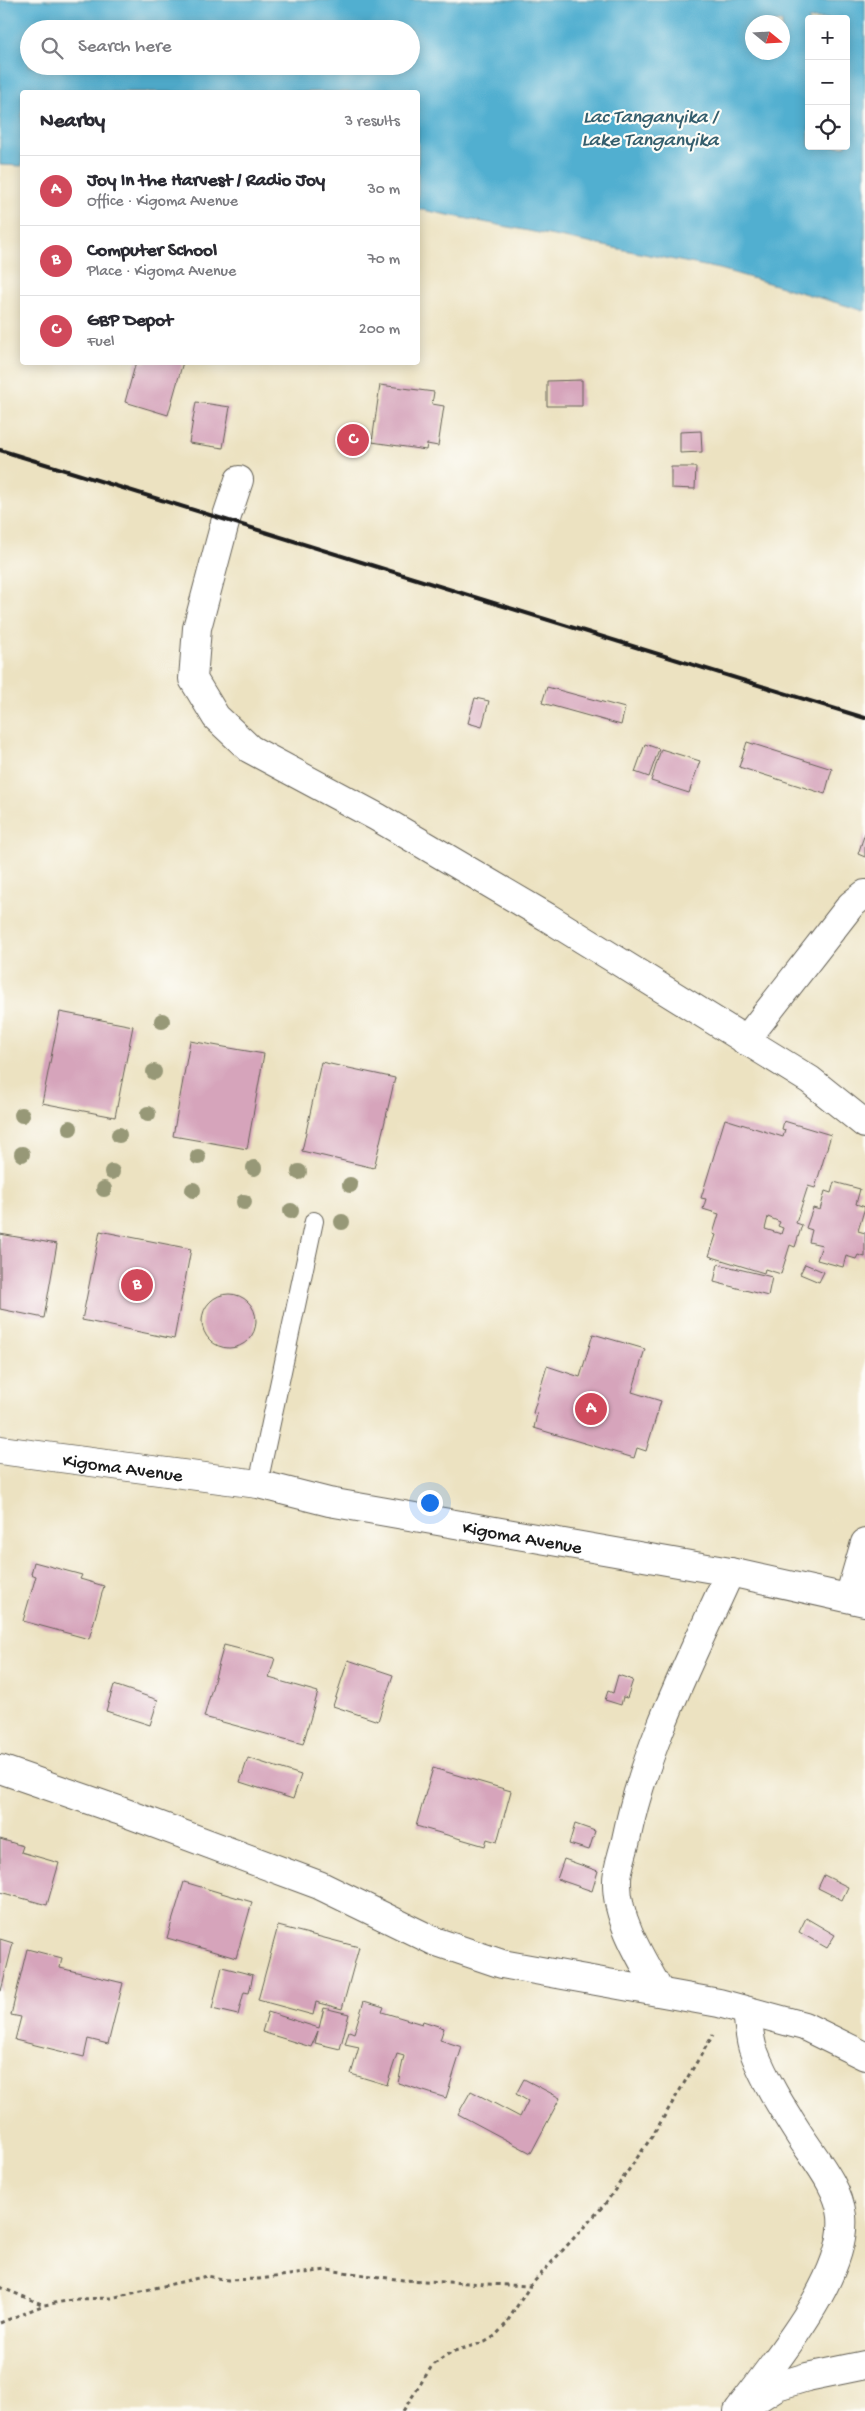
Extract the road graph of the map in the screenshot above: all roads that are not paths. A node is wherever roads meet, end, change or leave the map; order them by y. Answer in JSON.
{"nodes":[{"id":1,"x":239,"y":480,"type":"dead end"},
{"id":2,"x":865,"y":894,"type":"edge"},
{"id":3,"x":745,"y":1041,"type":"junction"},
{"id":4,"x":865,"y":1124,"type":"edge"},
{"id":5,"x":314,"y":1220,"type":"dead end"},
{"id":6,"x":0,"y":1450,"type":"edge"},
{"id":7,"x":258,"y":1484,"type":"junction"},
{"id":8,"x":865,"y":1543,"type":"edge"},
{"id":9,"x":730,"y":1572,"type":"junction"},
{"id":10,"x":857,"y":1600,"type":"edge"},
{"id":11,"x":0,"y":1769,"type":"edge"},
{"id":12,"x":660,"y":1992,"type":"junction"},
{"id":13,"x":739,"y":2008,"type":"junction"},
{"id":14,"x":865,"y":2056,"type":"edge"},
{"id":15,"x":865,"y":2365,"type":"edge"},
{"id":16,"x":738,"y":2411,"type":"edge"}],
"edges":[{"from":1,"to":3,"type":"street"},
{"from":2,"to":3,"type":"street"},
{"from":3,"to":4,"type":"street"},
{"from":5,"to":7,"type":"lane"},
{"from":6,"to":7,"type":"street","name":"Kigoma Avenue"},
{"from":7,"to":9,"type":"street","name":"Kigoma Avenue"},
{"from":8,"to":10,"type":"street"},
{"from":9,"to":10,"type":"street","name":"Kigoma Avenue"},
{"from":9,"to":12,"type":"street"},
{"from":11,"to":12,"type":"street"},
{"from":12,"to":13,"type":"street"},
{"from":13,"to":14,"type":"street"},
{"from":13,"to":16,"type":"street"},
{"from":15,"to":16,"type":"street"}]}
